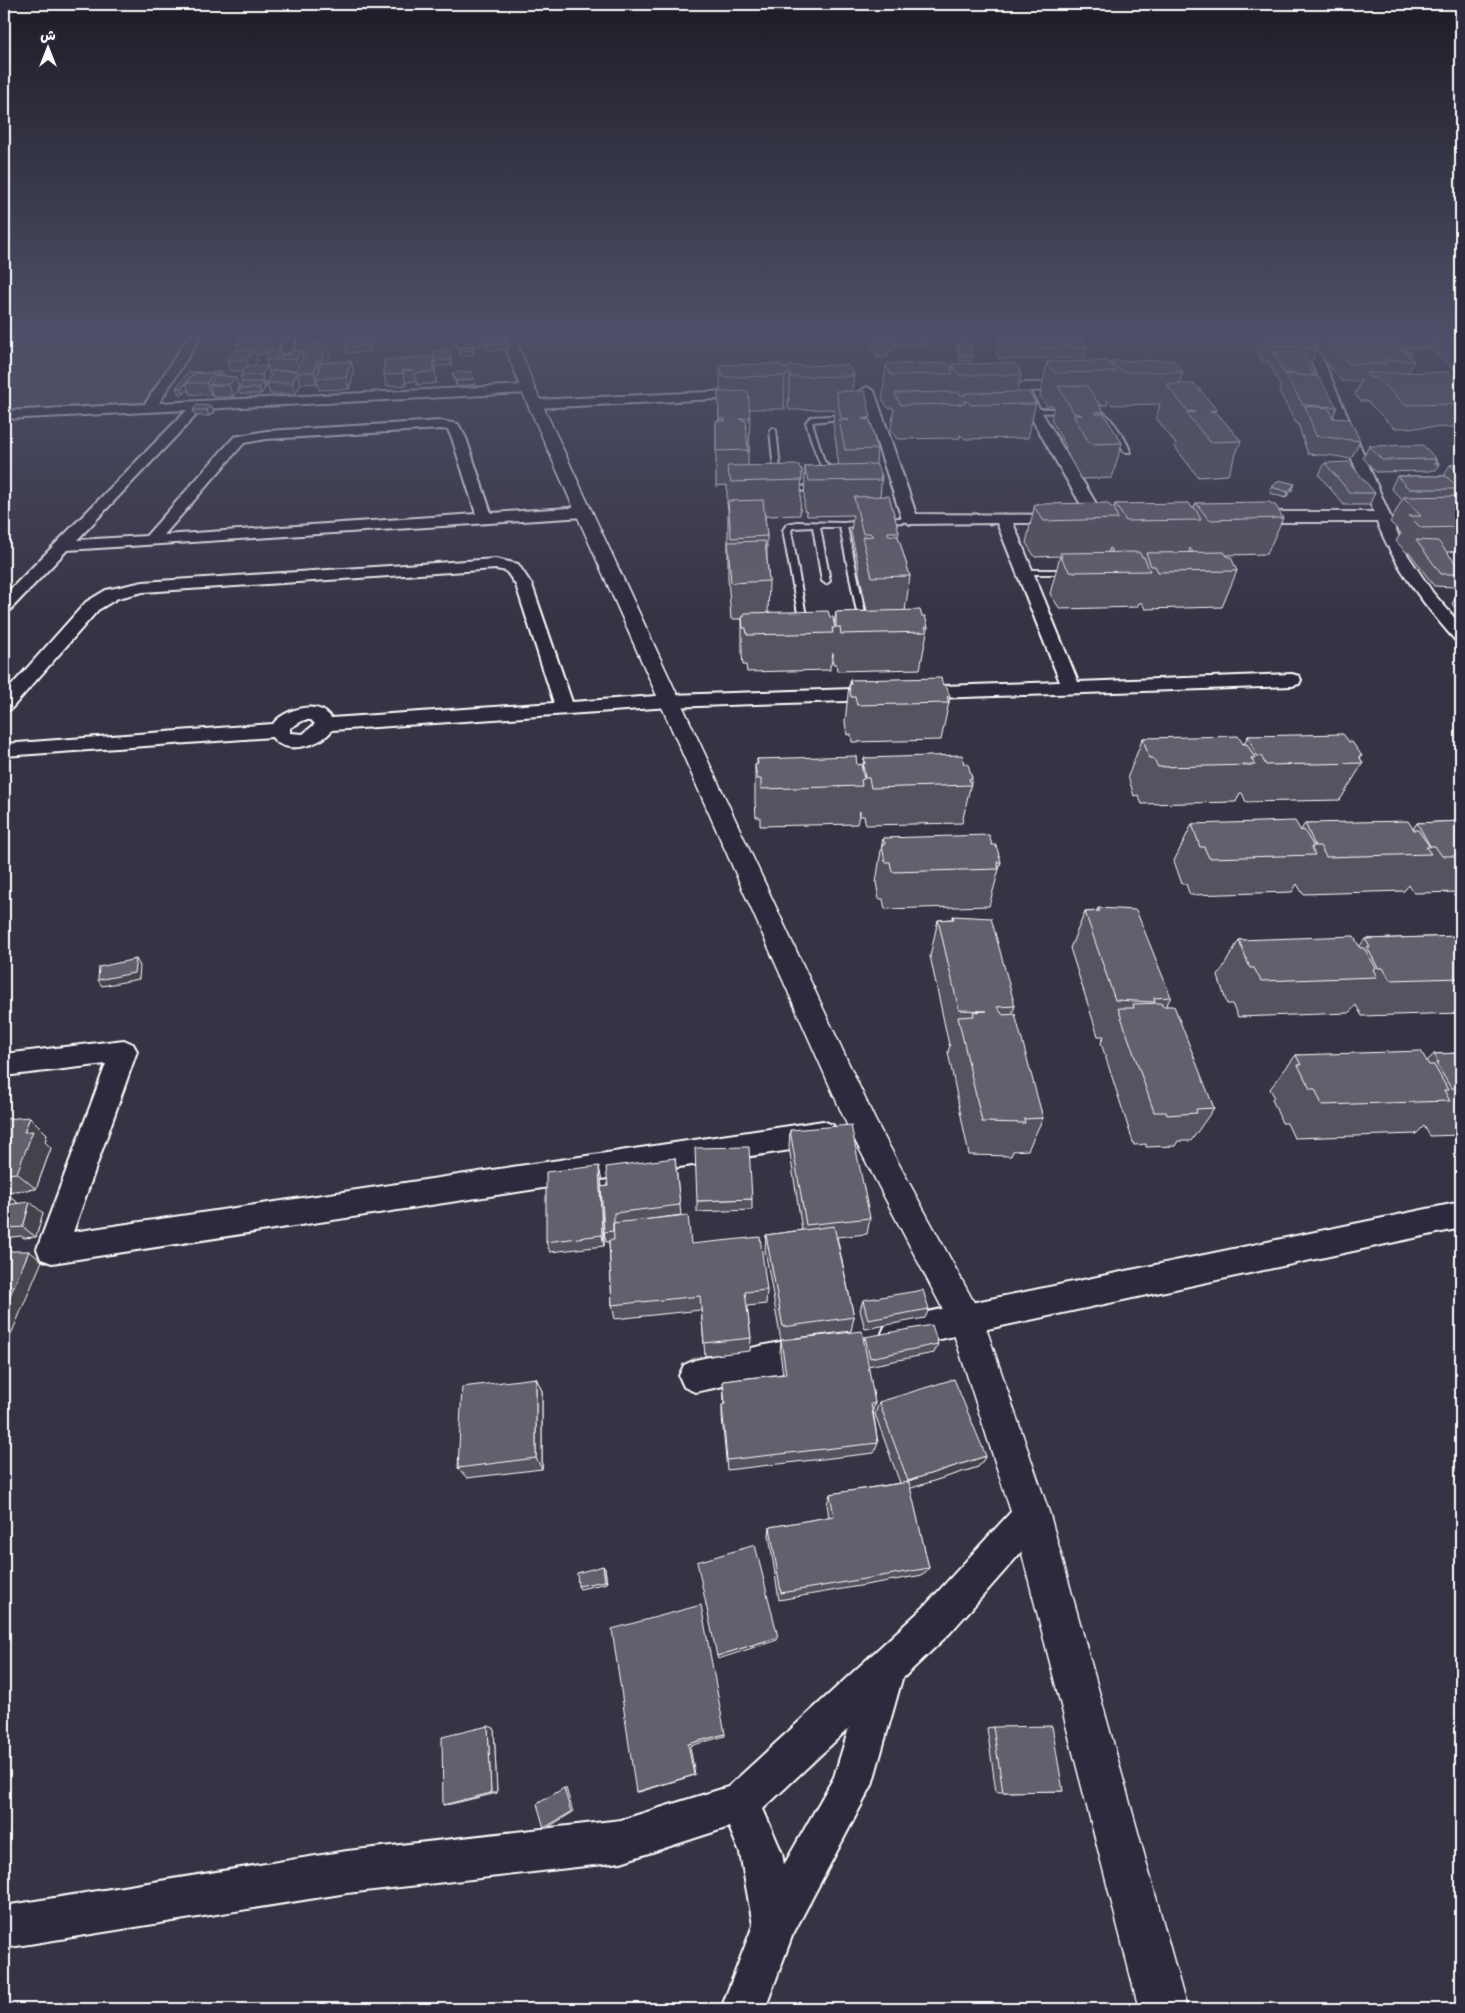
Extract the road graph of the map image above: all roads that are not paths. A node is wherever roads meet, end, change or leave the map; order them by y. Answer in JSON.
{"nodes":[{"id":1,"x":175,"y":430,"type":"edge"},
{"id":2,"x":355,"y":430,"type":"edge"},
{"id":3,"x":455,"y":430,"type":"edge"},
{"id":4,"x":547,"y":430,"type":"edge"},
{"id":5,"x":773,"y":430,"type":"dead end"},
{"id":6,"x":811,"y":430,"type":"edge"},
{"id":7,"x":876,"y":430,"type":"edge"},
{"id":8,"x":1042,"y":430,"type":"edge"},
{"id":9,"x":1113,"y":430,"type":"edge"},
{"id":10,"x":1348,"y":430,"type":"edge"},
{"id":11,"x":1127,"y":450,"type":"dead end"},
{"id":12,"x":584,"y":512,"type":"junction"},
{"id":13,"x":1096,"y":517,"type":"junction"},
{"id":14,"x":1116,"y":517,"type":"edge"},
{"id":15,"x":1234,"y":517,"type":"edge"},
{"id":16,"x":1383,"y":517,"type":"junction"},
{"id":17,"x":485,"y":518,"type":"junction"},
{"id":18,"x":1004,"y":518,"type":"junction"},
{"id":19,"x":910,"y":519,"type":"junction"},
{"id":20,"x":816,"y":524,"type":"junction"},
{"id":21,"x":843,"y":525,"type":"junction"},
{"id":22,"x":150,"y":541,"type":"junction"},
{"id":23,"x":62,"y":546,"type":"junction"},
{"id":24,"x":1025,"y":572,"type":"junction"},
{"id":25,"x":1083,"y":572,"type":"edge"},
{"id":26,"x":826,"y":581,"type":"dead end"},
{"id":27,"x":4,"y":606,"type":"edge"},
{"id":28,"x":860,"y":632,"type":"edge"},
{"id":29,"x":812,"y":634,"type":"edge"},
{"id":30,"x":1461,"y":636,"type":"edge"},
{"id":31,"x":1292,"y":680,"type":"dead end"},
{"id":32,"x":1071,"y":687,"type":"junction"},
{"id":33,"x":670,"y":701,"type":"junction"},
{"id":34,"x":4,"y":706,"type":"edge"},
{"id":35,"x":565,"y":708,"type":"junction"},
{"id":36,"x":4,"y":750,"type":"edge"},
{"id":37,"x":4,"y":1065,"type":"edge"},
{"id":38,"x":864,"y":1127,"type":"junction"},
{"id":39,"x":1461,"y":1215,"type":"edge"},
{"id":40,"x":966,"y":1319,"type":"junction"},
{"id":41,"x":695,"y":1376,"type":"dead end"},
{"id":42,"x":1031,"y":1515,"type":"junction"},
{"id":43,"x":886,"y":1668,"type":"junction"},
{"id":44,"x":740,"y":1804,"type":"junction"},
{"id":45,"x":774,"y":1925,"type":"junction"},
{"id":46,"x":4,"y":1927,"type":"edge"},
{"id":47,"x":743,"y":2009,"type":"edge"},
{"id":48,"x":1163,"y":2009,"type":"edge"}],
"edges":[{"from":1,"to":23,"type":"street"},
{"from":2,"to":22,"type":"street"},
{"from":3,"to":17,"type":"street"},
{"from":4,"to":12,"type":"street"},
{"from":5,"to":6,"type":"lane"},
{"from":7,"to":19,"type":"street"},
{"from":8,"to":13,"type":"street"},
{"from":9,"to":11,"type":"lane"},
{"from":10,"to":16,"type":"street"},
{"from":12,"to":17,"type":"street"},
{"from":12,"to":33,"type":"street"},
{"from":13,"to":14,"type":"street"},
{"from":13,"to":18,"type":"street"},
{"from":15,"to":16,"type":"street"},
{"from":16,"to":30,"type":"street"},
{"from":17,"to":22,"type":"street"},
{"from":18,"to":19,"type":"street"},
{"from":18,"to":24,"type":"street"},
{"from":19,"to":21,"type":"lane"},
{"from":20,"to":21,"type":"lane"},
{"from":20,"to":26,"type":"lane"},
{"from":20,"to":29,"type":"lane"},
{"from":21,"to":28,"type":"lane"},
{"from":22,"to":23,"type":"street"},
{"from":23,"to":27,"type":"street"},
{"from":24,"to":25,"type":"lane"},
{"from":24,"to":32,"type":"street"},
{"from":31,"to":32,"type":"street"},
{"from":32,"to":33,"type":"street"},
{"from":33,"to":35,"type":"street"},
{"from":33,"to":38,"type":"street"},
{"from":34,"to":35,"type":"street"},
{"from":35,"to":36,"type":"street"},
{"from":37,"to":38,"type":"street"},
{"from":38,"to":40,"type":"street"},
{"from":39,"to":40,"type":"street"},
{"from":40,"to":41,"type":"street"},
{"from":40,"to":42,"type":"street"},
{"from":42,"to":43,"type":"street"},
{"from":42,"to":48,"type":"street"},
{"from":43,"to":44,"type":"street"},
{"from":43,"to":45,"type":"street"},
{"from":44,"to":45,"type":"street"},
{"from":44,"to":46,"type":"street"},
{"from":45,"to":47,"type":"street"}]}
